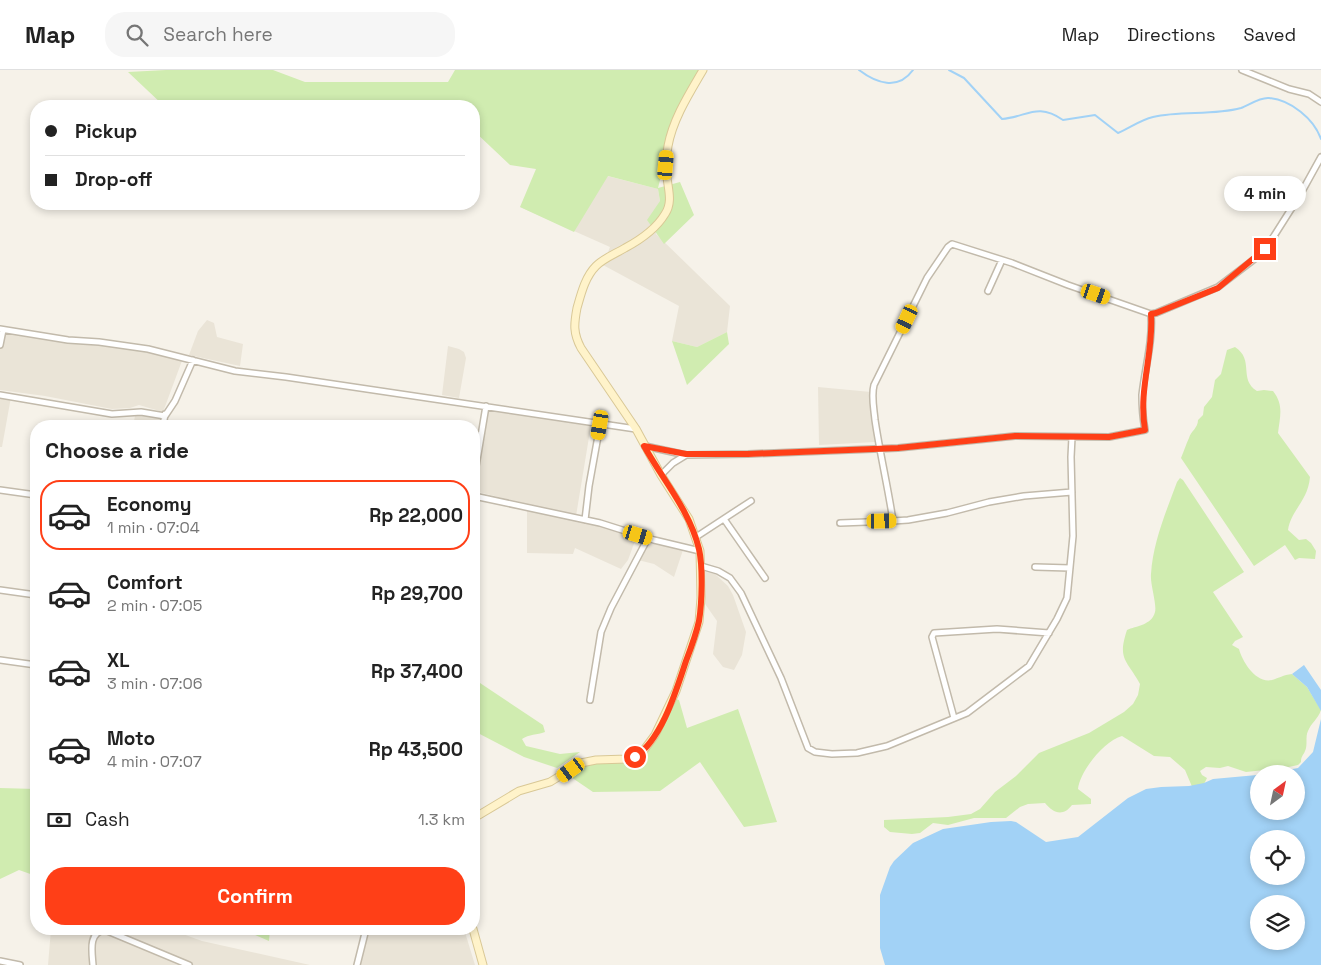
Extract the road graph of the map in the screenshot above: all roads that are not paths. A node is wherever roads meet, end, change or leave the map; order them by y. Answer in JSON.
{"nodes":[{"id":1,"x":703,"y":70,"type":"edge"},
{"id":2,"x":1242,"y":70,"type":"edge"},
{"id":3,"x":1321,"y":102,"type":"edge"},
{"id":4,"x":1321,"y":157,"type":"edge"},
{"id":5,"x":1002,"y":260,"type":"junction"},
{"id":6,"x":988,"y":291,"type":"dead end"},
{"id":7,"x":1151,"y":314,"type":"junction"},
{"id":8,"x":1,"y":329,"type":"edge"},
{"id":9,"x":0,"y":345,"type":"edge"},
{"id":10,"x":193,"y":360,"type":"junction"},
{"id":11,"x":0,"y":395,"type":"edge"},
{"id":12,"x":486,"y":406,"type":"junction"},
{"id":13,"x":166,"y":413,"type":"junction"},
{"id":14,"x":164,"y":420,"type":"edge"},
{"id":15,"x":600,"y":425,"type":"junction"},
{"id":16,"x":636,"y":429,"type":"junction"},
{"id":17,"x":1072,"y":437,"type":"junction"},
{"id":18,"x":480,"y":442,"type":"edge"},
{"id":19,"x":644,"y":446,"type":"junction"},
{"id":20,"x":880,"y":449,"type":"junction"},
{"id":21,"x":686,"y":454,"type":"junction"},
{"id":22,"x":661,"y":475,"type":"junction"},
{"id":23,"x":0,"y":490,"type":"edge"},
{"id":24,"x":1072,"y":492,"type":"junction"},
{"id":25,"x":30,"y":494,"type":"edge"},
{"id":26,"x":480,"y":497,"type":"edge"},
{"id":27,"x":751,"y":501,"type":"dead end"},
{"id":28,"x":724,"y":519,"type":"junction"},
{"id":29,"x":585,"y":520,"type":"junction"},
{"id":30,"x":893,"y":521,"type":"junction"},
{"id":31,"x":840,"y":523,"type":"dead end"},
{"id":32,"x":696,"y":537,"type":"junction"},
{"id":33,"x":648,"y":538,"type":"junction"},
{"id":34,"x":700,"y":551,"type":"junction"},
{"id":35,"x":700,"y":566,"type":"junction"},
{"id":36,"x":1035,"y":567,"type":"dead end"},
{"id":37,"x":1070,"y":568,"type":"junction"},
{"id":38,"x":765,"y":578,"type":"dead end"},
{"id":39,"x":0,"y":590,"type":"edge"},
{"id":40,"x":30,"y":594,"type":"edge"},
{"id":41,"x":1049,"y":633,"type":"junction"},
{"id":42,"x":0,"y":660,"type":"edge"},
{"id":43,"x":30,"y":665,"type":"edge"},
{"id":44,"x":590,"y":700,"type":"dead end"},
{"id":45,"x":954,"y":718,"type":"junction"},
{"id":46,"x":480,"y":814,"type":"edge"},
{"id":47,"x":95,"y":935,"type":"edge"},
{"id":48,"x":117,"y":935,"type":"edge"},
{"id":49,"x":364,"y":935,"type":"edge"},
{"id":50,"x":475,"y":935,"type":"edge"},
{"id":51,"x":0,"y":961,"type":"edge"},
{"id":52,"x":20,"y":965,"type":"edge"},
{"id":53,"x":93,"y":965,"type":"edge"},
{"id":54,"x":189,"y":965,"type":"edge"},
{"id":55,"x":357,"y":965,"type":"edge"},
{"id":56,"x":483,"y":965,"type":"edge"}],
"edges":[{"from":1,"to":16,"type":"main road"},
{"from":2,"to":3,"type":"street"},
{"from":4,"to":7,"type":"street"},
{"from":5,"to":6,"type":"street"},
{"from":5,"to":7,"type":"street"},
{"from":5,"to":20,"type":"street"},
{"from":7,"to":17,"type":"street"},
{"from":8,"to":9,"type":"street"},
{"from":8,"to":10,"type":"street"},
{"from":10,"to":12,"type":"street"},
{"from":10,"to":13,"type":"street"},
{"from":11,"to":13,"type":"street"},
{"from":12,"to":15,"type":"street"},
{"from":12,"to":18,"type":"street"},
{"from":13,"to":14,"type":"street"},
{"from":15,"to":16,"type":"street"},
{"from":15,"to":29,"type":"street"},
{"from":16,"to":19,"type":"main road"},
{"from":17,"to":20,"type":"street"},
{"from":17,"to":24,"type":"street"},
{"from":19,"to":21,"type":"street"},
{"from":19,"to":22,"type":"main road"},
{"from":20,"to":21,"type":"street"},
{"from":20,"to":30,"type":"street"},
{"from":21,"to":22,"type":"street"},
{"from":22,"to":32,"type":"main road"},
{"from":23,"to":25,"type":"street"},
{"from":24,"to":30,"type":"street"},
{"from":24,"to":37,"type":"street"},
{"from":26,"to":29,"type":"street"},
{"from":27,"to":28,"type":"street"},
{"from":28,"to":32,"type":"street"},
{"from":28,"to":38,"type":"street"},
{"from":29,"to":33,"type":"street"},
{"from":30,"to":31,"type":"street"},
{"from":32,"to":34,"type":"main road"},
{"from":33,"to":34,"type":"street"},
{"from":33,"to":44,"type":"street"},
{"from":34,"to":35,"type":"main road"},
{"from":35,"to":45,"type":"street"},
{"from":35,"to":46,"type":"main road"},
{"from":36,"to":37,"type":"street"},
{"from":37,"to":41,"type":"street"},
{"from":39,"to":40,"type":"street"},
{"from":41,"to":45,"type":"street"},
{"from":41,"to":45,"type":"street"},
{"from":42,"to":43,"type":"street"},
{"from":47,"to":53,"type":"street"},
{"from":48,"to":54,"type":"street"},
{"from":49,"to":55,"type":"street"},
{"from":50,"to":56,"type":"main road"},
{"from":51,"to":52,"type":"street"}]}
